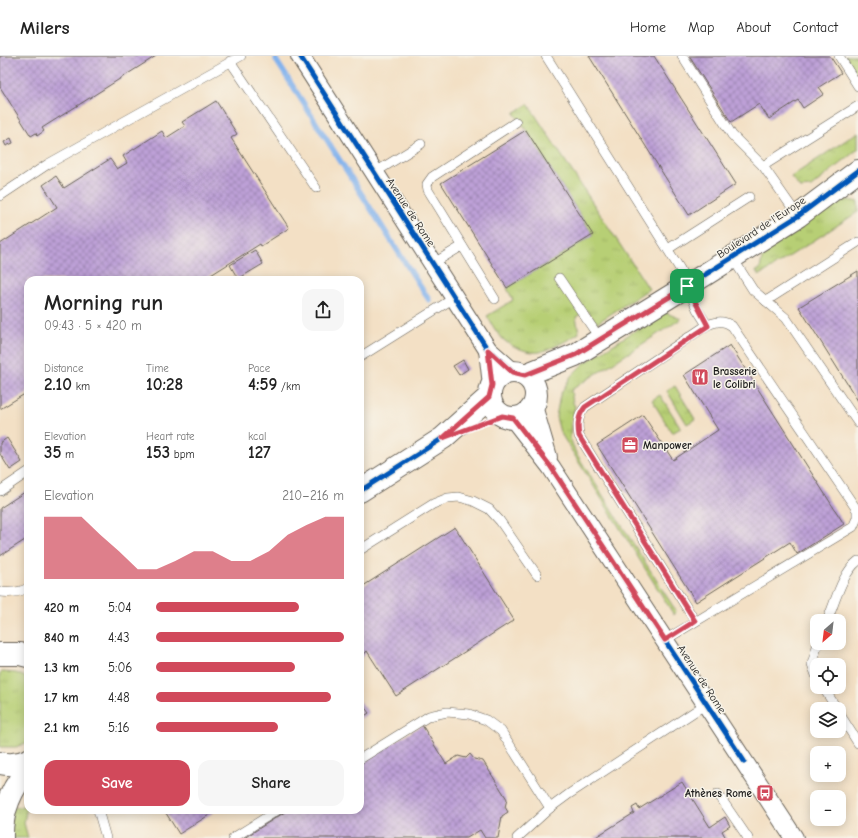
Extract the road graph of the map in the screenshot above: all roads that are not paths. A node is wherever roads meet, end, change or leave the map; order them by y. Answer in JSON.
{"nodes":[{"id":1,"x":241,"y":56,"type":"edge"},
{"id":2,"x":300,"y":56,"type":"edge"},
{"id":3,"x":546,"y":56,"type":"edge"},
{"id":4,"x":682,"y":56,"type":"edge"},
{"id":5,"x":839,"y":56,"type":"edge"},
{"id":6,"x":230,"y":61,"type":"junction"},
{"id":7,"x":858,"y":86,"type":"edge"},
{"id":8,"x":858,"y":106,"type":"edge"},
{"id":9,"x":516,"y":122,"type":"dead end"},
{"id":10,"x":421,"y":144,"type":"dead end"},
{"id":11,"x":763,"y":166,"type":"junction"},
{"id":12,"x":858,"y":171,"type":"edge"},
{"id":13,"x":374,"y":173,"type":"junction"},
{"id":14,"x":316,"y":188,"type":"dead end"},
{"id":15,"x":0,"y":196,"type":"edge"},
{"id":16,"x":749,"y":197,"type":"dead end"},
{"id":17,"x":798,"y":216,"type":"junction"},
{"id":18,"x":858,"y":242,"type":"edge"},
{"id":19,"x":462,"y":246,"type":"junction"},
{"id":20,"x":668,"y":249,"type":"junction"},
{"id":21,"x":732,"y":257,"type":"junction"},
{"id":22,"x":432,"y":264,"type":"junction"},
{"id":23,"x":559,"y":278,"type":"dead end"},
{"id":24,"x":687,"y":286,"type":"junction"},
{"id":25,"x":454,"y":298,"type":"junction"},
{"id":26,"x":495,"y":299,"type":"dead end"},
{"id":27,"x":766,"y":301,"type":"junction"},
{"id":28,"x":708,"y":326,"type":"junction"},
{"id":29,"x":600,"y":339,"type":"junction"},
{"id":30,"x":488,"y":350,"type":"junction"},
{"id":31,"x":364,"y":354,"type":"edge"},
{"id":32,"x":575,"y":355,"type":"junction"},
{"id":33,"x":519,"y":374,"type":"junction"},
{"id":34,"x":491,"y":391,"type":"junction"},
{"id":35,"x":534,"y":400,"type":"junction"},
{"id":36,"x":508,"y":417,"type":"junction"},
{"id":37,"x":858,"y":423,"type":"edge"},
{"id":38,"x":443,"y":438,"type":"junction"},
{"id":39,"x":551,"y":467,"type":"junction"},
{"id":40,"x":24,"y":475,"type":"edge"},
{"id":41,"x":364,"y":488,"type":"edge"},
{"id":42,"x":0,"y":491,"type":"edge"},
{"id":43,"x":364,"y":547,"type":"edge"},
{"id":44,"x":858,"y":561,"type":"edge"},
{"id":45,"x":538,"y":575,"type":"dead end"},
{"id":46,"x":24,"y":590,"type":"edge"},
{"id":47,"x":0,"y":592,"type":"edge"},
{"id":48,"x":830,"y":614,"type":"edge"},
{"id":49,"x":695,"y":621,"type":"junction"},
{"id":50,"x":665,"y":640,"type":"junction"},
{"id":51,"x":0,"y":654,"type":"edge"},
{"id":52,"x":24,"y":655,"type":"edge"},
{"id":53,"x":706,"y":704,"type":"junction"},
{"id":54,"x":846,"y":724,"type":"edge"},
{"id":55,"x":858,"y":743,"type":"edge"},
{"id":56,"x":364,"y":757,"type":"edge"},
{"id":57,"x":24,"y":762,"type":"edge"},
{"id":58,"x":0,"y":763,"type":"edge"},
{"id":59,"x":24,"y":774,"type":"edge"},
{"id":60,"x":718,"y":794,"type":"dead end"},
{"id":61,"x":550,"y":808,"type":"junction"},
{"id":62,"x":99,"y":814,"type":"edge"},
{"id":63,"x":272,"y":814,"type":"edge"},
{"id":64,"x":2,"y":838,"type":"edge"},
{"id":65,"x":106,"y":838,"type":"edge"},
{"id":66,"x":233,"y":838,"type":"edge"},
{"id":67,"x":517,"y":838,"type":"edge"},
{"id":68,"x":748,"y":838,"type":"edge"},
{"id":69,"x":794,"y":838,"type":"edge"}],
"edges":[{"from":1,"to":6,"type":"lane"},
{"from":2,"to":13,"type":"street","name":"Avenue de Rome"},
{"from":3,"to":20,"type":"lane"},
{"from":4,"to":11,"type":"lane"},
{"from":5,"to":7,"type":"lane"},
{"from":6,"to":14,"type":"lane"},
{"from":6,"to":15,"type":"lane"},
{"from":8,"to":11,"type":"lane"},
{"from":9,"to":19,"type":"lane"},
{"from":10,"to":13,"type":"lane"},
{"from":11,"to":17,"type":"lane"},
{"from":12,"to":17,"type":"street","name":"Boulevard de l'Europe"},
{"from":13,"to":22,"type":"street","name":"Avenue de Rome"},
{"from":16,"to":20,"type":"lane"},
{"from":17,"to":21,"type":"street","name":"Boulevard de l'Europe"},
{"from":18,"to":27,"type":"lane"},
{"from":19,"to":22,"type":"lane"},
{"from":19,"to":26,"type":"lane"},
{"from":20,"to":24,"type":"lane"},
{"from":21,"to":24,"type":"street","name":"Boulevard de l'Europe"},
{"from":21,"to":27,"type":"lane"},
{"from":22,"to":25,"type":"street","name":"Avenue de Rome"},
{"from":23,"to":29,"type":"lane"},
{"from":24,"to":28,"type":"lane"},
{"from":24,"to":29,"type":"street","name":"Boulevard de l'Europe"},
{"from":25,"to":30,"type":"street","name":"Avenue de Rome"},
{"from":25,"to":31,"type":"lane"},
{"from":27,"to":37,"type":"lane"},
{"from":28,"to":49,"type":"lane"},
{"from":28,"to":49,"type":"lane"},
{"from":29,"to":32,"type":"street","name":"Boulevard de l'Europe"},
{"from":30,"to":33,"type":"street","name":"Avenue de Rome"},
{"from":30,"to":34,"type":"street","name":"Avenue de Rome"},
{"from":32,"to":33,"type":"street","name":"Boulevard de l'Europe"},
{"from":32,"to":35,"type":"street","name":"Boulevard de l'Europe"},
{"from":33,"to":34,"type":"street"},
{"from":33,"to":35,"type":"street"},
{"from":34,"to":36,"type":"street"},
{"from":34,"to":38,"type":"street"},
{"from":35,"to":36,"type":"street"},
{"from":35,"to":39,"type":"street","name":"Avenue de Rome"},
{"from":36,"to":38,"type":"street"},
{"from":36,"to":39,"type":"street","name":"Avenue de Rome"},
{"from":38,"to":41,"type":"street"},
{"from":39,"to":50,"type":"street","name":"Avenue de Rome"},
{"from":40,"to":42,"type":"lane"},
{"from":43,"to":45,"type":"lane"},
{"from":44,"to":48,"type":"lane"},
{"from":46,"to":47,"type":"lane"},
{"from":49,"to":50,"type":"lane"},
{"from":50,"to":53,"type":"street","name":"Avenue de Rome"},
{"from":51,"to":52,"type":"street"},
{"from":53,"to":61,"type":"lane"},
{"from":53,"to":69,"type":"street","name":"Avenue de Rome"},
{"from":54,"to":55,"type":"lane"},
{"from":56,"to":61,"type":"lane"},
{"from":57,"to":58,"type":"street"},
{"from":59,"to":64,"type":"street"},
{"from":60,"to":68,"type":"lane"},
{"from":61,"to":67,"type":"lane"},
{"from":62,"to":65,"type":"lane"},
{"from":63,"to":66,"type":"lane"}]}
